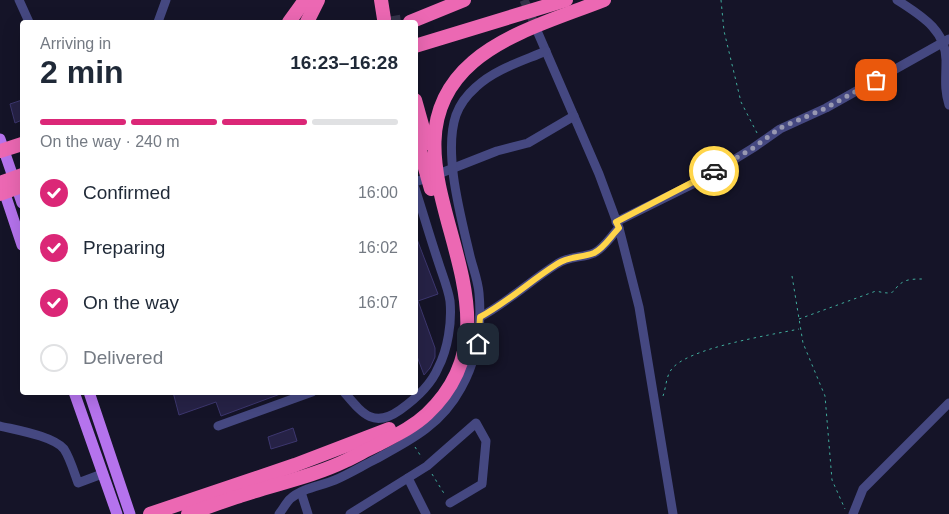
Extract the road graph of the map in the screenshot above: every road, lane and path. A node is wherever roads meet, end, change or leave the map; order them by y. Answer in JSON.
{"nodes":[{"id":1,"x":19,"y":0,"type":"edge"},
{"id":2,"x":166,"y":0,"type":"edge"},
{"id":3,"x":305,"y":0,"type":"edge"},
{"id":4,"x":318,"y":0,"type":"edge"},
{"id":5,"x":381,"y":0,"type":"edge"},
{"id":6,"x":390,"y":0,"type":"edge"},
{"id":7,"x":464,"y":0,"type":"edge"},
{"id":8,"x":541,"y":0,"type":"edge"},
{"id":9,"x":566,"y":0,"type":"edge"},
{"id":10,"x":604,"y":0,"type":"edge"},
{"id":11,"x":721,"y":0,"type":"edge"},
{"id":12,"x":897,"y":0,"type":"edge"},
{"id":13,"x":28,"y":20,"type":"edge"},
{"id":14,"x":159,"y":20,"type":"edge"},
{"id":15,"x":290,"y":20,"type":"edge"},
{"id":16,"x":309,"y":20,"type":"edge"},
{"id":17,"x":415,"y":20,"type":"edge"},
{"id":18,"x":538,"y":33,"type":"tunnel mouth"},
{"id":19,"x":418,"y":37,"type":"edge"},
{"id":20,"x":946,"y":41,"type":"edge"},
{"id":21,"x":418,"y":45,"type":"edge"},
{"id":22,"x":546,"y":51,"type":"junction"},
{"id":23,"x":949,"y":105,"type":"edge"},
{"id":24,"x":574,"y":116,"type":"junction"},
{"id":25,"x":418,"y":117,"type":"edge"},
{"id":26,"x":761,"y":142,"type":"junction"},
{"id":27,"x":418,"y":143,"type":"edge"},
{"id":28,"x":20,"y":144,"type":"edge"},
{"id":29,"x":1,"y":147,"type":"edge"},
{"id":30,"x":418,"y":161,"type":"edge"},
{"id":31,"x":20,"y":169,"type":"edge"},
{"id":32,"x":453,"y":169,"type":"junction"},
{"id":33,"x":0,"y":175,"type":"edge"},
{"id":34,"x":20,"y":177,"type":"edge"},
{"id":35,"x":429,"y":179,"type":"edge"},
{"id":36,"x":8,"y":186,"type":"edge"},
{"id":37,"x":418,"y":198,"type":"edge"},
{"id":38,"x":20,"y":201,"type":"edge"},
{"id":39,"x":617,"y":225,"type":"junction"},
{"id":40,"x":20,"y":237,"type":"edge"},
{"id":41,"x":792,"y":276,"type":"dead end"},
{"id":42,"x":922,"y":279,"type":"dead end"},
{"id":43,"x":480,"y":317,"type":"junction"},
{"id":44,"x":798,"y":320,"type":"junction"},
{"id":45,"x":800,"y":329,"type":"junction"},
{"id":46,"x":418,"y":394,"type":"edge"},
{"id":47,"x":75,"y":395,"type":"edge"},
{"id":48,"x":89,"y":395,"type":"edge"},
{"id":49,"x":304,"y":395,"type":"edge"},
{"id":50,"x":347,"y":395,"type":"edge"},
{"id":51,"x":417,"y":395,"type":"edge"},
{"id":52,"x":655,"y":402,"type":"junction"},
{"id":53,"x":949,"y":402,"type":"edge"},
{"id":54,"x":0,"y":426,"type":"edge"},
{"id":55,"x":218,"y":426,"type":"dead end"},
{"id":56,"x":410,"y":440,"type":"junction"},
{"id":57,"x":427,"y":466,"type":"junction"},
{"id":58,"x":102,"y":474,"type":"junction"},
{"id":59,"x":408,"y":478,"type":"junction"},
{"id":60,"x":301,"y":492,"type":"junction"},
{"id":61,"x":450,"y":503,"type":"joint"},
{"id":62,"x":366,"y":510,"type":"edge"},
{"id":63,"x":857,"y":512,"type":"edge"},
{"id":64,"x":116,"y":514,"type":"edge"},
{"id":65,"x":130,"y":514,"type":"edge"},
{"id":66,"x":150,"y":514,"type":"edge"},
{"id":67,"x":188,"y":514,"type":"edge"},
{"id":68,"x":279,"y":514,"type":"edge"},
{"id":69,"x":308,"y":514,"type":"edge"},
{"id":70,"x":350,"y":514,"type":"edge"},
{"id":71,"x":426,"y":514,"type":"edge"},
{"id":72,"x":673,"y":514,"type":"edge"},
{"id":73,"x":847,"y":514,"type":"edge"}],
"edges":[{"from":1,"to":13,"type":"street"},
{"from":2,"to":14,"type":"street"},
{"from":3,"to":15,"type":"highway"},
{"from":4,"to":16,"type":"highway"},
{"from":5,"to":6,"type":"highway"},
{"from":7,"to":17,"type":"highway"},
{"from":8,"to":19,"type":"highway"},
{"from":9,"to":21,"type":"highway"},
{"from":10,"to":35,"type":"highway"},
{"from":11,"to":26,"type":"path"},
{"from":12,"to":20,"type":"street"},
{"from":18,"to":22,"type":"street"},
{"from":20,"to":23,"type":"street"},
{"from":20,"to":26,"type":"street"},
{"from":22,"to":24,"type":"street"},
{"from":22,"to":32,"type":"street"},
{"from":24,"to":32,"type":"street"},
{"from":24,"to":39,"type":"street"},
{"from":25,"to":35,"type":"highway"},
{"from":26,"to":39,"type":"street"},
{"from":27,"to":35,"type":"highway"},
{"from":28,"to":29,"type":"highway"},
{"from":29,"to":36,"type":"main road"},
{"from":30,"to":35,"type":"highway"},
{"from":31,"to":33,"type":"highway"},
{"from":32,"to":35,"type":"street"},
{"from":32,"to":43,"type":"street"},
{"from":34,"to":36,"type":"highway","bridge":true},
{"from":35,"to":66,"type":"highway"},
{"from":35,"to":67,"type":"highway"},
{"from":36,"to":38,"type":"main road"},
{"from":36,"to":40,"type":"main road"},
{"from":37,"to":46,"type":"street"},
{"from":39,"to":43,"type":"street"},
{"from":39,"to":52,"type":"street"},
{"from":41,"to":44,"type":"path"},
{"from":42,"to":44,"type":"path"},
{"from":43,"to":56,"type":"street"},
{"from":44,"to":45,"type":"path"},
{"from":45,"to":52,"type":"path"},
{"from":45,"to":73,"type":"path"},
{"from":47,"to":58,"type":"main road"},
{"from":48,"to":65,"type":"main road"},
{"from":49,"to":55,"type":"street"},
{"from":50,"to":51,"type":"street"},
{"from":52,"to":72,"type":"street"},
{"from":53,"to":63,"type":"street"},
{"from":54,"to":58,"type":"street"},
{"from":56,"to":57,"type":"path"},
{"from":56,"to":60,"type":"street"},
{"from":57,"to":59,"type":"street"},
{"from":57,"to":61,"type":"path"},
{"from":57,"to":61,"type":"street"},
{"from":58,"to":64,"type":"main road"},
{"from":59,"to":62,"type":"street"},
{"from":59,"to":71,"type":"street"},
{"from":60,"to":68,"type":"street"},
{"from":60,"to":69,"type":"street"},
{"from":62,"to":70,"type":"street"}]}
